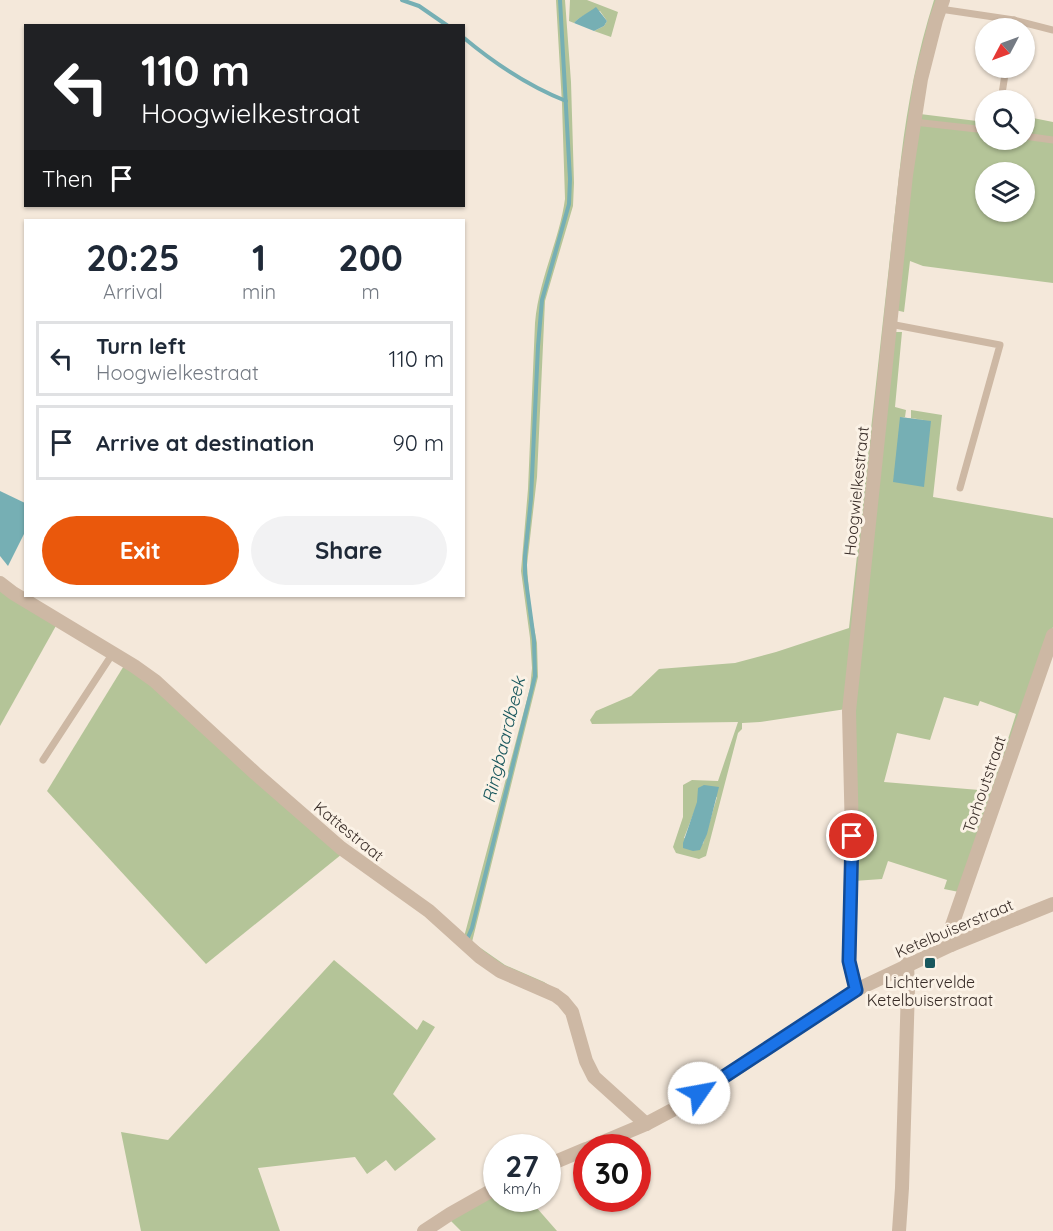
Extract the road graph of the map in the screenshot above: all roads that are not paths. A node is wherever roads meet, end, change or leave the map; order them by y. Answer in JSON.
{"nodes":[{"id":1,"x":942,"y":4,"type":"edge"},
{"id":2,"x":1005,"y":18,"type":"edge"},
{"id":3,"x":1035,"y":25,"type":"edge"},
{"id":4,"x":1053,"y":30,"type":"edge"},
{"id":5,"x":913,"y":122,"type":"junction"},
{"id":6,"x":975,"y":129,"type":"edge"},
{"id":7,"x":1035,"y":138,"type":"edge"},
{"id":8,"x":1053,"y":140,"type":"edge"},
{"id":9,"x":890,"y":324,"type":"junction"},
{"id":10,"x":960,"y":488,"type":"dead end"},
{"id":11,"x":0,"y":583,"type":"edge"},
{"id":12,"x":1053,"y":635,"type":"edge"},
{"id":13,"x":113,"y":653,"type":"junction"},
{"id":14,"x":1049,"y":658,"type":"edge"},
{"id":15,"x":43,"y":760,"type":"dead end"},
{"id":16,"x":1053,"y":904,"type":"edge"},
{"id":17,"x":951,"y":945,"type":"junction"},
{"id":18,"x":907,"y":964,"type":"junction"},
{"id":19,"x":856,"y":990,"type":"junction"},
{"id":20,"x":646,"y":1124,"type":"junction"},
{"id":21,"x":622,"y":1134,"type":"edge"},
{"id":22,"x":483,"y":1195,"type":"edge"},
{"id":23,"x":424,"y":1231,"type":"edge"},
{"id":24,"x":899,"y":1231,"type":"edge"}],
"edges":[{"from":1,"to":2,"type":"lane"},
{"from":1,"to":5,"type":"street","name":"Hoogwielkestraat"},
{"from":3,"to":4,"type":"lane"},
{"from":5,"to":6,"type":"lane"},
{"from":5,"to":9,"type":"street","name":"Hoogwielkestraat"},
{"from":7,"to":8,"type":"lane"},
{"from":9,"to":10,"type":"lane"},
{"from":9,"to":19,"type":"street","name":"Hoogwielkestraat"},
{"from":11,"to":13,"type":"street","name":"Kattestraat"},
{"from":12,"to":14,"type":"street","name":"Torhoutstraat"},
{"from":13,"to":15,"type":"lane"},
{"from":13,"to":20,"type":"street","name":"Kattestraat"},
{"from":14,"to":17,"type":"street","name":"Torhoutstraat"},
{"from":16,"to":17,"type":"street","name":"Ketelbuiserstraat"},
{"from":17,"to":18,"type":"street","name":"Ketelbuiserstraat"},
{"from":18,"to":19,"type":"street","name":"Ketelbuiserstraat"},
{"from":18,"to":24,"type":"street"},
{"from":19,"to":20,"type":"street","name":"Ketelbuiserstraat"},
{"from":20,"to":21,"type":"street","name":"Ketelbuiserstraat"},
{"from":22,"to":23,"type":"street"}]}
